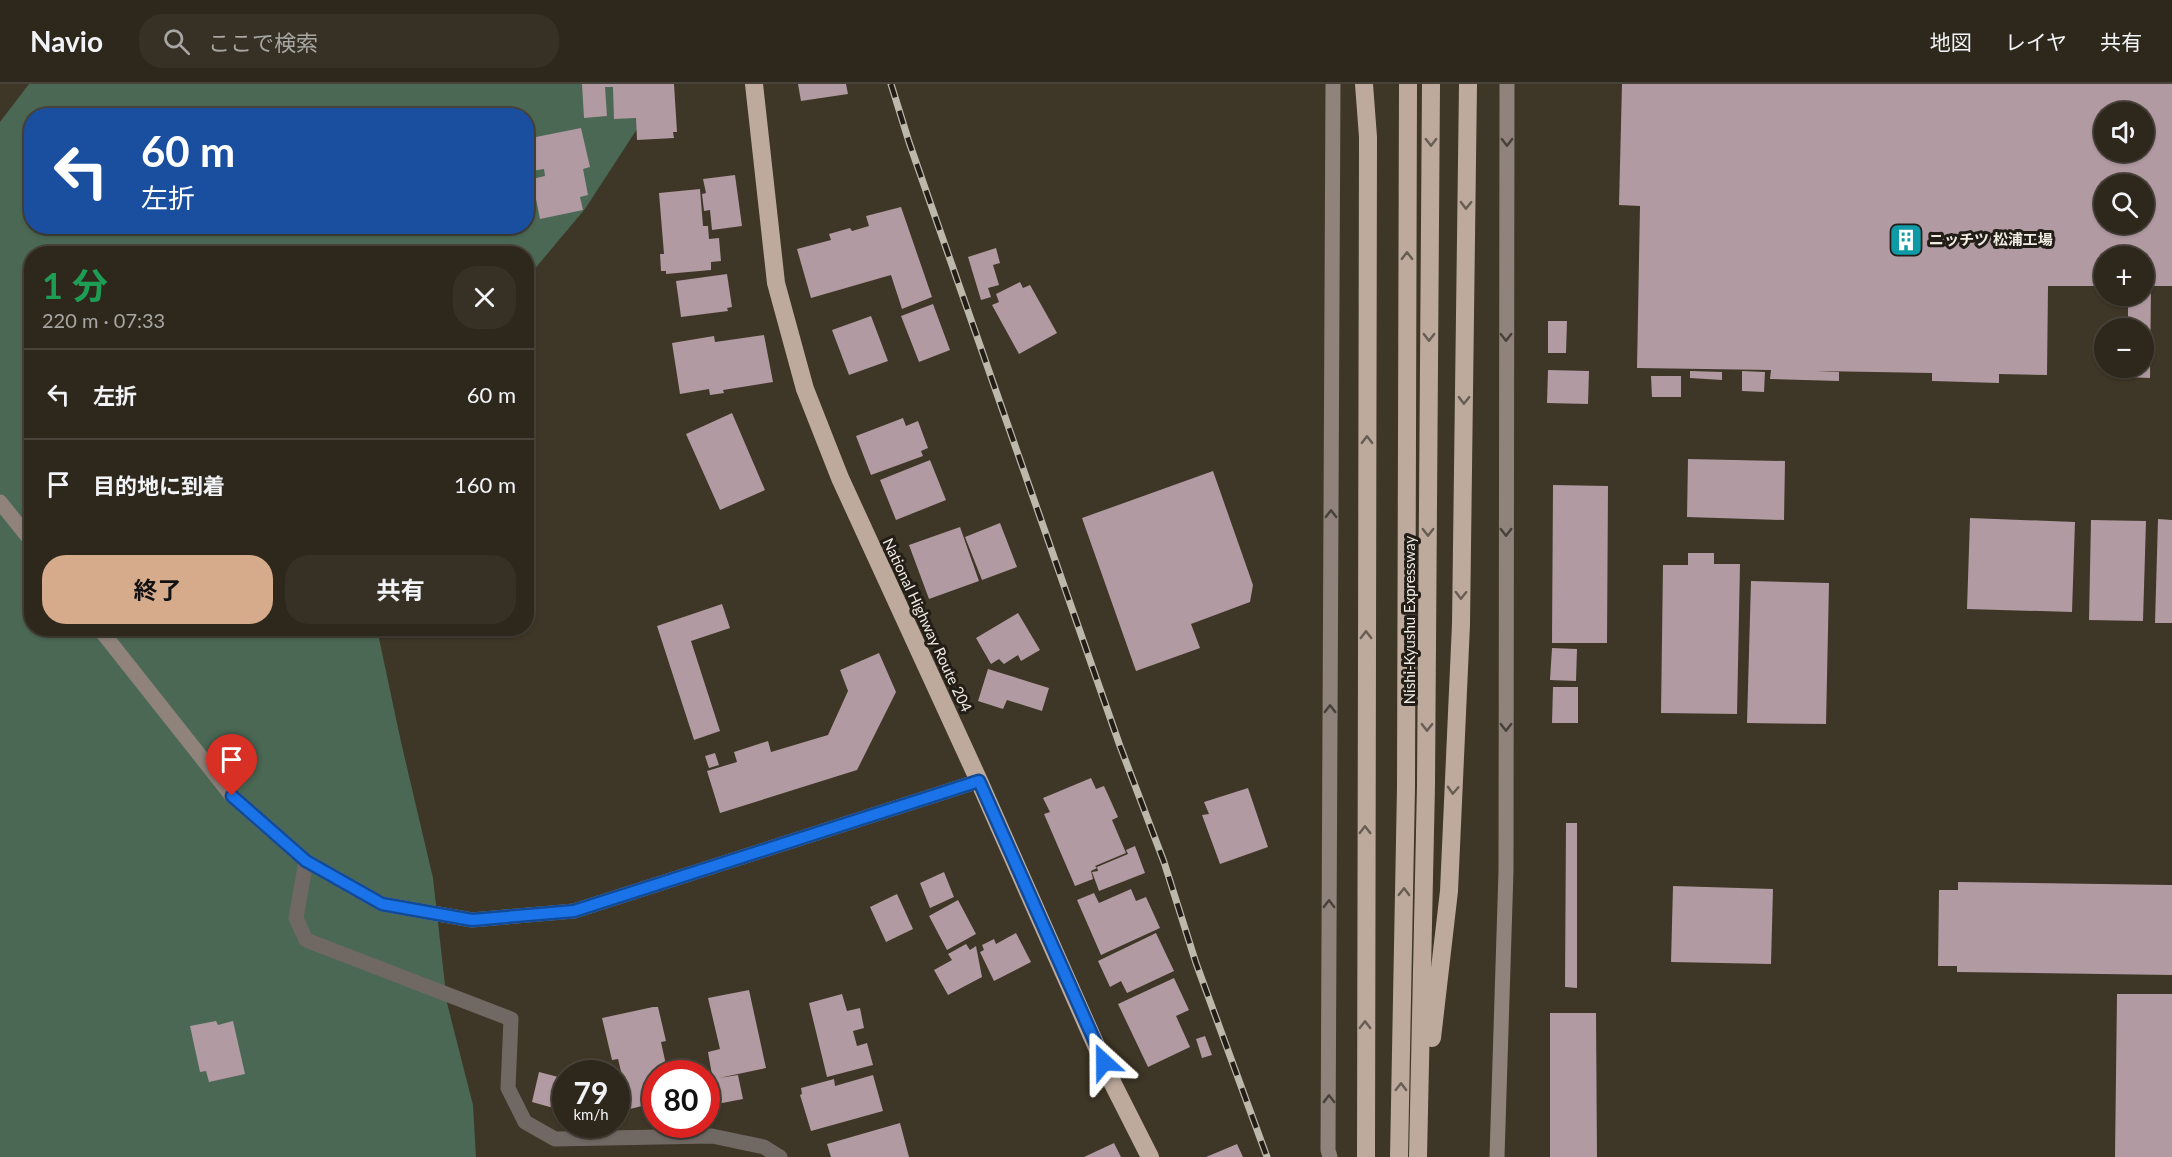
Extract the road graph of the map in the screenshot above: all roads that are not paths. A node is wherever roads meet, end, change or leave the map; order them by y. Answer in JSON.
{"nodes":[{"id":1,"x":754,"y":84,"type":"edge"},
{"id":2,"x":1333,"y":84,"type":"edge"},
{"id":3,"x":1364,"y":84,"type":"edge"},
{"id":4,"x":1408,"y":84,"type":"edge"},
{"id":5,"x":1431,"y":84,"type":"edge"},
{"id":6,"x":1468,"y":84,"type":"edge"},
{"id":7,"x":1507,"y":84,"type":"edge"},
{"id":8,"x":0,"y":502,"type":"edge"},
{"id":9,"x":24,"y":532,"type":"edge"},
{"id":10,"x":105,"y":636,"type":"edge"},
{"id":11,"x":979,"y":781,"type":"junction"},
{"id":12,"x":306,"y":861,"type":"junction"},
{"id":13,"x":1399,"y":1151,"type":"edge"},
{"id":14,"x":1365,"y":1152,"type":"edge"},
{"id":15,"x":1418,"y":1153,"type":"edge"},
{"id":16,"x":780,"y":1157,"type":"edge"},
{"id":17,"x":1150,"y":1157,"type":"edge"},
{"id":18,"x":1330,"y":1157,"type":"edge"},
{"id":19,"x":1497,"y":1157,"type":"edge"}],
"edges":[{"from":1,"to":11,"type":"highway","name":"National Highway Route 204"},
{"from":18,"to":2,"type":"street","one_way":true},
{"from":14,"to":3,"type":"highway","one_way":true},
{"from":13,"to":4,"type":"highway","name":"Nishi-Kyushu Expressway","one_way":true},
{"from":5,"to":15,"type":"highway","name":"Nishi-Kyushu Expressway","one_way":true},
{"from":6,"to":15,"type":"highway","one_way":true},
{"from":7,"to":19,"type":"street","one_way":true},
{"from":8,"to":9,"type":"street"},
{"from":10,"to":12,"type":"street"},
{"from":11,"to":12,"type":"street"},
{"from":11,"to":17,"type":"highway","name":"National Highway Route 204"},
{"from":12,"to":16,"type":"street"}]}
